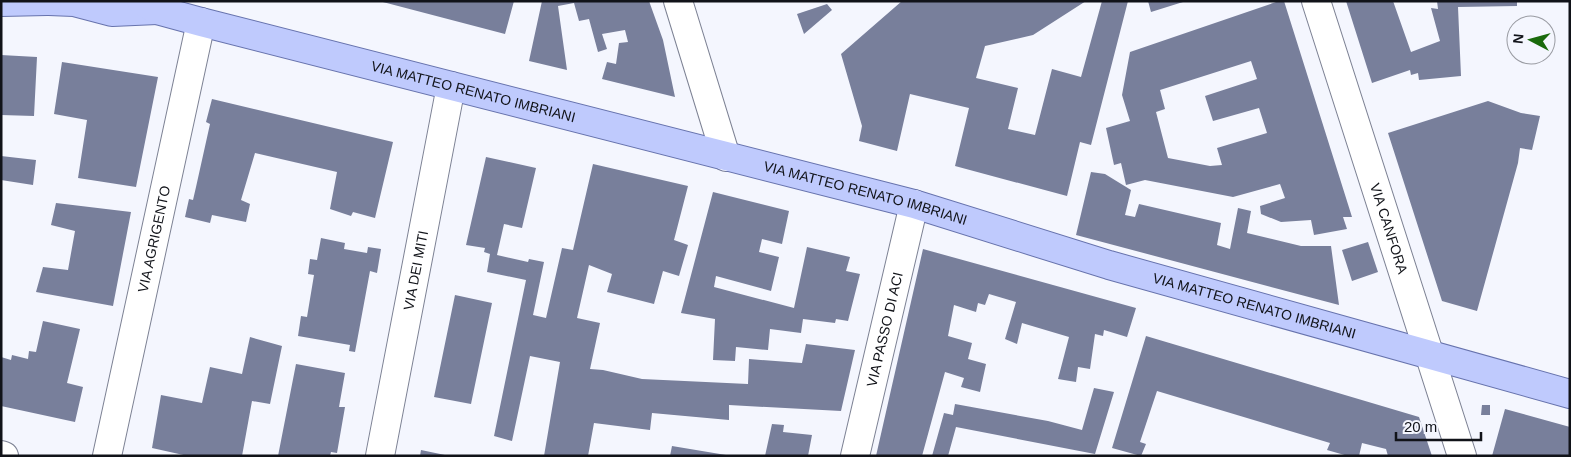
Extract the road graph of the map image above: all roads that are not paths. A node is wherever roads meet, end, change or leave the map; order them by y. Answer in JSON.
{"nodes":[{"id":1,"x":48,"y":1,"type":"edge"},
{"id":2,"x":678,"y":1,"type":"edge"},
{"id":3,"x":1316,"y":1,"type":"edge"},
{"id":4,"x":1,"y":2,"type":"edge"},
{"id":5,"x":149,"y":6,"type":"edge"},
{"id":6,"x":201,"y":22,"type":"junction"},
{"id":7,"x":451,"y":86,"type":"junction"},
{"id":8,"x":726,"y":157,"type":"junction"},
{"id":9,"x":914,"y":204,"type":"junction"},
{"id":10,"x":1429,"y":354,"type":"junction"},
{"id":11,"x":1570,"y":394,"type":"edge"},
{"id":12,"x":107,"y":456,"type":"edge"},
{"id":13,"x":380,"y":456,"type":"edge"},
{"id":14,"x":855,"y":456,"type":"edge"},
{"id":15,"x":1462,"y":456,"type":"edge"}],
"edges":[{"from":1,"to":4,"type":"main road","name":"VIA MATTEO RENATO IMBRIANI"},
{"from":1,"to":5,"type":"main road","name":"VIA MATTEO RENATO IMBRIANI"},
{"from":2,"to":8,"type":"street"},
{"from":3,"to":10,"type":"street","name":"VIA CANFORA"},
{"from":5,"to":6,"type":"main road","name":"VIA MATTEO RENATO IMBRIANI"},
{"from":6,"to":7,"type":"main road","name":"VIA MATTEO RENATO IMBRIANI"},
{"from":6,"to":12,"type":"street","name":"VIA AGRIGENTO"},
{"from":7,"to":8,"type":"main road","name":"VIA MATTEO RENATO IMBRIANI"},
{"from":7,"to":13,"type":"street","name":"VIA DEI MITI"},
{"from":8,"to":9,"type":"main road","name":"VIA MATTEO RENATO IMBRIANI"},
{"from":9,"to":10,"type":"main road","name":"VIA MATTEO RENATO IMBRIANI"},
{"from":9,"to":14,"type":"street","name":"VIA PASSO DI ACI"},
{"from":10,"to":11,"type":"main road","name":"VIA MATTEO RENATO IMBRIANI"},
{"from":10,"to":15,"type":"street","name":"VIA CANFORA"}]}
